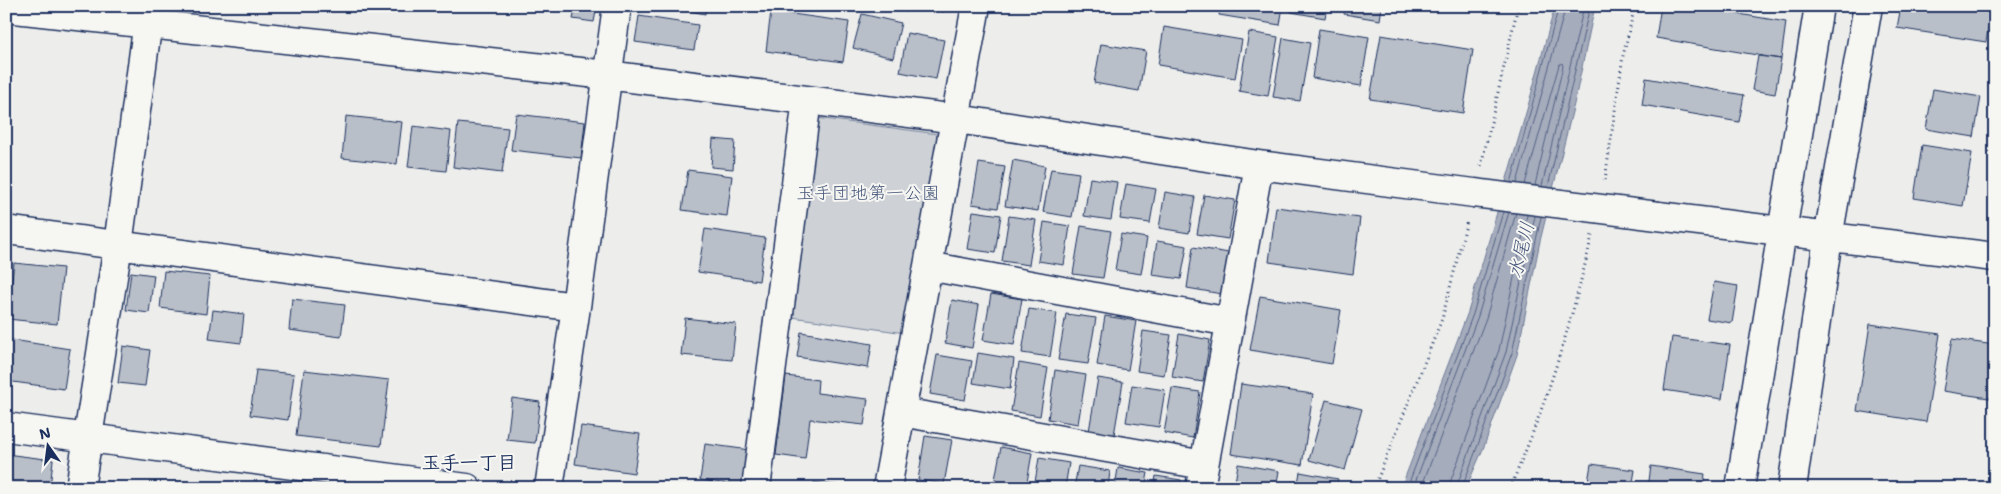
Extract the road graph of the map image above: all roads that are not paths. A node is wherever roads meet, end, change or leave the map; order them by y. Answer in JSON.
{"nodes":[{"id":1,"x":617,"y":6,"type":"edge"},
{"id":2,"x":976,"y":6,"type":"edge"},
{"id":3,"x":1819,"y":6,"type":"edge"},
{"id":4,"x":1868,"y":6,"type":"edge"},
{"id":5,"x":6,"y":8,"type":"edge"},
{"id":6,"x":149,"y":15,"type":"edge"},
{"id":7,"x":607,"y":75,"type":"junction"},
{"id":8,"x":807,"y":100,"type":"junction"},
{"id":9,"x":957,"y":118,"type":"junction"},
{"id":10,"x":1259,"y":165,"type":"junction"},
{"id":11,"x":6,"y":230,"type":"edge"},
{"id":12,"x":1781,"y":230,"type":"junction"},
{"id":13,"x":1828,"y":238,"type":"junction"},
{"id":14,"x":118,"y":244,"type":"junction"},
{"id":15,"x":1995,"y":257,"type":"edge"},
{"id":16,"x":928,"y":266,"type":"junction"},
{"id":17,"x":576,"y":307,"type":"junction"},
{"id":18,"x":1230,"y":322,"type":"junction"},
{"id":19,"x":901,"y":412,"type":"junction"},
{"id":20,"x":6,"y":427,"type":"edge"},
{"id":21,"x":86,"y":438,"type":"junction"},
{"id":22,"x":1202,"y":476,"type":"edge"},
{"id":23,"x":80,"y":488,"type":"edge"},
{"id":24,"x":467,"y":488,"type":"edge"},
{"id":25,"x":548,"y":488,"type":"edge"},
{"id":26,"x":756,"y":488,"type":"edge"},
{"id":27,"x":887,"y":488,"type":"edge"},
{"id":28,"x":1740,"y":488,"type":"edge"},
{"id":29,"x":1792,"y":488,"type":"edge"}],
"edges":[{"from":1,"to":7,"type":"street"},
{"from":2,"to":9,"type":"street"},
{"from":3,"to":12,"type":"street"},
{"from":4,"to":13,"type":"street"},
{"from":5,"to":6,"type":"street"},
{"from":6,"to":7,"type":"street"},
{"from":6,"to":14,"type":"street"},
{"from":7,"to":8,"type":"street"},
{"from":7,"to":17,"type":"street"},
{"from":8,"to":9,"type":"street"},
{"from":8,"to":26,"type":"street"},
{"from":9,"to":10,"type":"street"},
{"from":9,"to":16,"type":"street"},
{"from":10,"to":12,"type":"street","bridge":true},
{"from":10,"to":18,"type":"street"},
{"from":11,"to":14,"type":"street"},
{"from":12,"to":13,"type":"street"},
{"from":12,"to":28,"type":"street"},
{"from":13,"to":15,"type":"street"},
{"from":13,"to":29,"type":"street"},
{"from":14,"to":17,"type":"street"},
{"from":14,"to":21,"type":"street"},
{"from":16,"to":18,"type":"street"},
{"from":16,"to":19,"type":"street"},
{"from":17,"to":25,"type":"street"},
{"from":18,"to":22,"type":"street"},
{"from":19,"to":22,"type":"street"},
{"from":19,"to":27,"type":"street"},
{"from":20,"to":21,"type":"street"},
{"from":21,"to":23,"type":"street"},
{"from":21,"to":24,"type":"street"}]}
